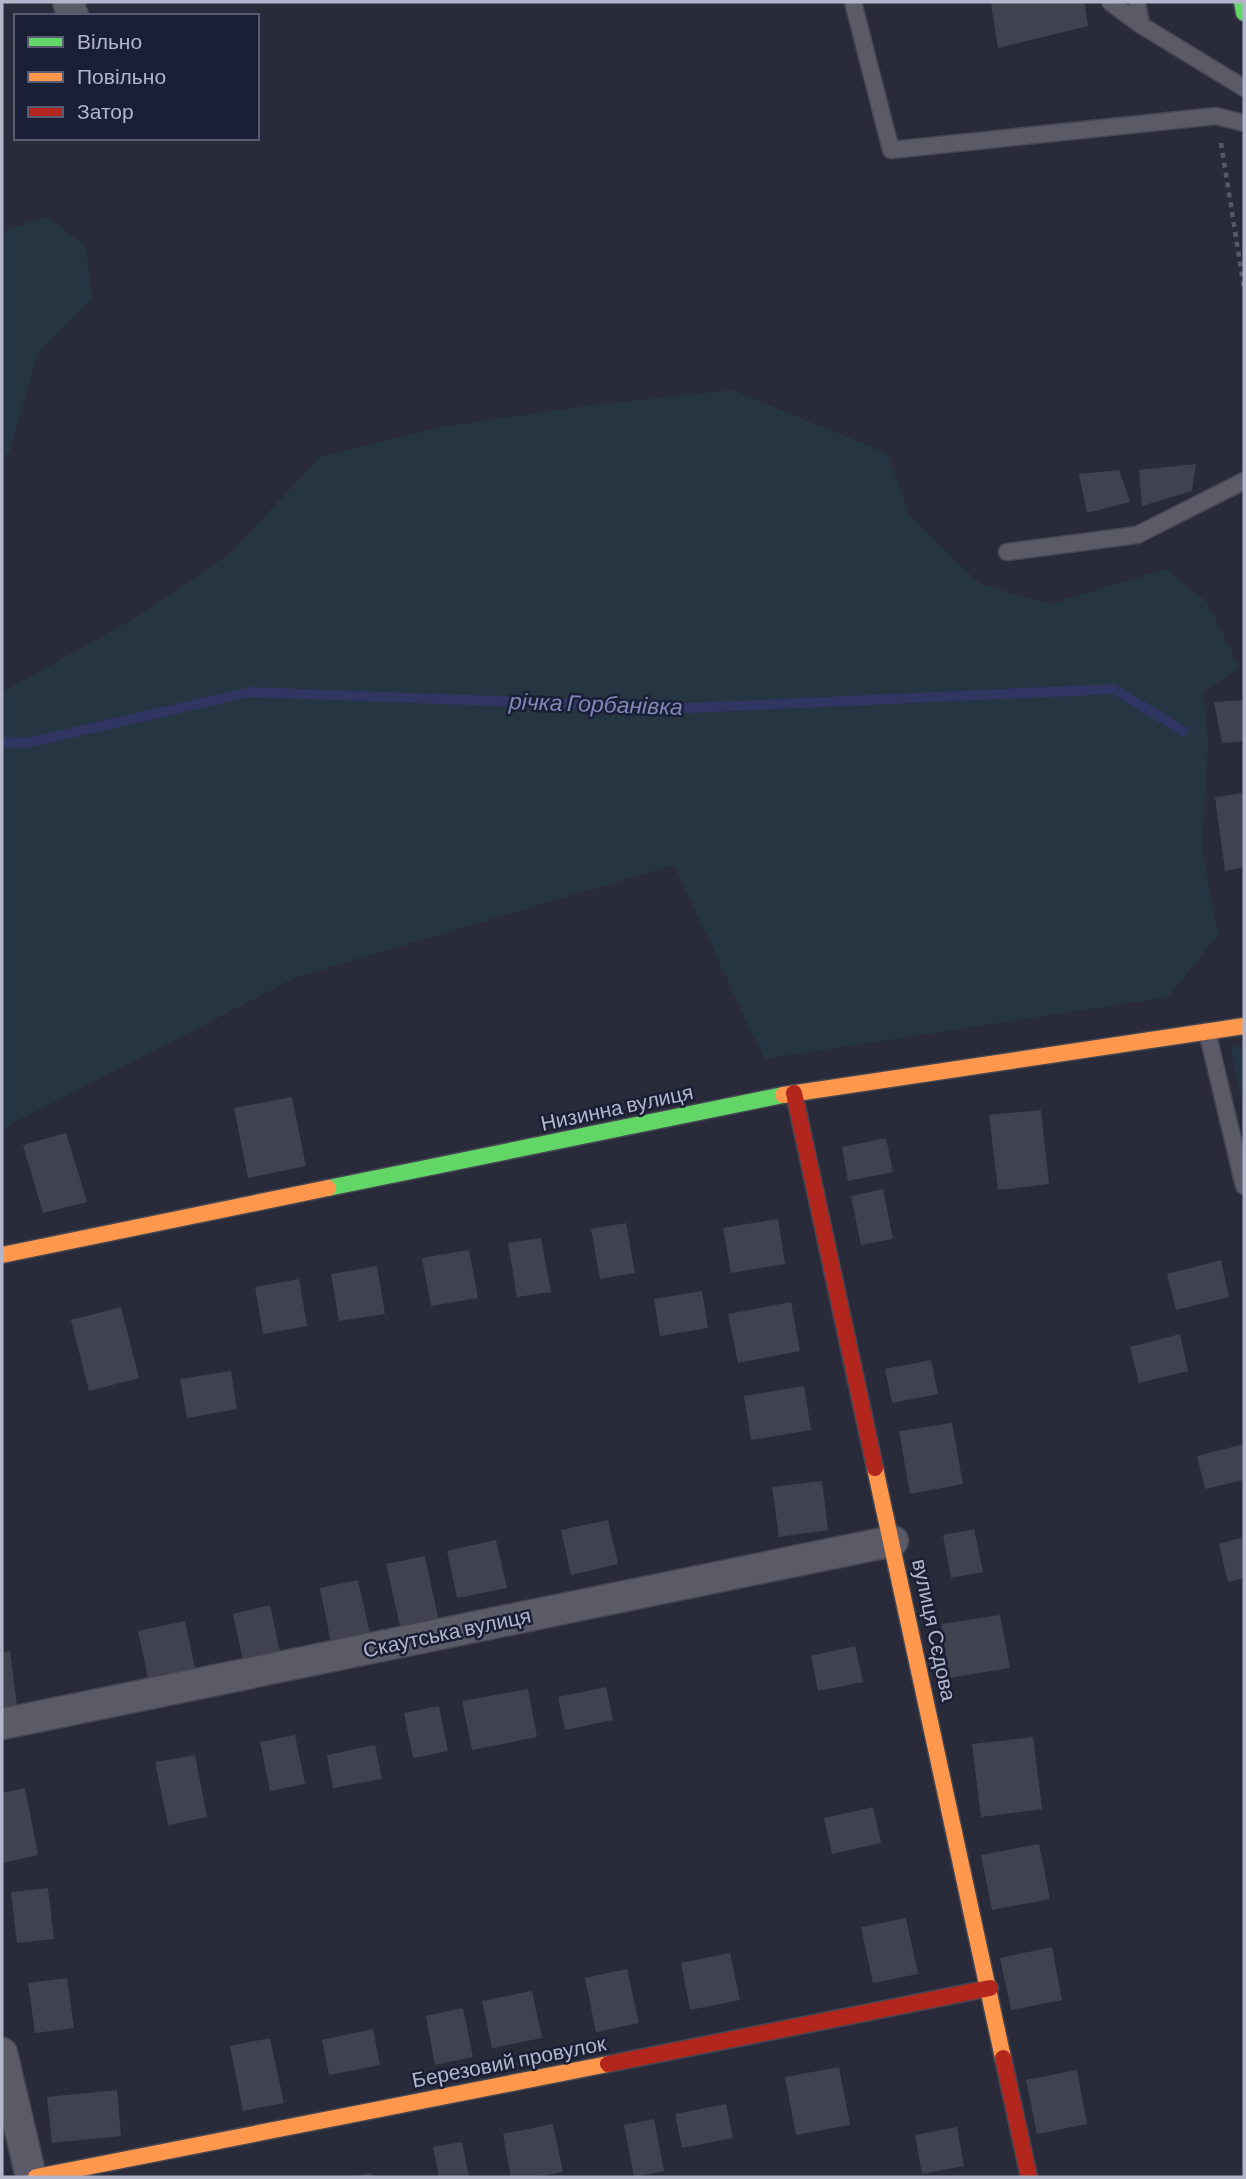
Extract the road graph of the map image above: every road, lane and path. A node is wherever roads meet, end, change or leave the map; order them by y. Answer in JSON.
{"nodes":[{"id":1,"x":853,"y":2,"type":"edge"},
{"id":2,"x":1110,"y":2,"type":"edge"},
{"id":3,"x":1137,"y":2,"type":"edge"},
{"id":4,"x":1242,"y":2,"type":"edge"},
{"id":5,"x":1244,"y":13,"type":"edge"},
{"id":6,"x":1141,"y":25,"type":"junction"},
{"id":7,"x":1244,"y":88,"type":"edge"},
{"id":8,"x":1216,"y":116,"type":"junction"},
{"id":9,"x":1244,"y":124,"type":"edge"},
{"id":10,"x":1244,"y":288,"type":"edge"},
{"id":11,"x":1244,"y":481,"type":"edge"},
{"id":12,"x":1007,"y":552,"type":"dead end"},
{"id":13,"x":1244,"y":1026,"type":"edge"},
{"id":14,"x":1207,"y":1031,"type":"junction"},
{"id":15,"x":794,"y":1093,"type":"junction"},
{"id":16,"x":1244,"y":1186,"type":"edge"},
{"id":17,"x":2,"y":1255,"type":"edge"},
{"id":18,"x":893,"y":1541,"type":"junction"},
{"id":19,"x":2,"y":1724,"type":"edge"},
{"id":20,"x":990,"y":1988,"type":"junction"},
{"id":21,"x":2,"y":2053,"type":"edge"},
{"id":22,"x":33,"y":2177,"type":"edge"},
{"id":23,"x":1029,"y":2177,"type":"edge"}],
"edges":[{"from":1,"to":8,"type":"lane"},
{"from":2,"to":6,"type":"lane"},
{"from":3,"to":6,"type":"lane"},
{"from":4,"to":5,"type":"street"},
{"from":6,"to":7,"type":"lane"},
{"from":8,"to":9,"type":"lane"},
{"from":8,"to":10,"type":"path"},
{"from":11,"to":12,"type":"lane"},
{"from":13,"to":14,"type":"street","name":"Низинна вулиця"},
{"from":14,"to":15,"type":"street","name":"Низинна вулиця"},
{"from":14,"to":16,"type":"lane"},
{"from":15,"to":17,"type":"street","name":"Низинна вулиця"},
{"from":15,"to":18,"type":"street","name":"вулиця Сєдова"},
{"from":18,"to":19,"type":"street","name":"Скаутська вулиця"},
{"from":18,"to":20,"type":"street","name":"вулиця Сєдова"},
{"from":20,"to":22,"type":"street","name":"Березовий провулок"},
{"from":20,"to":23,"type":"street","name":"вулиця Сєдова"},
{"from":21,"to":22,"type":"street"}]}
